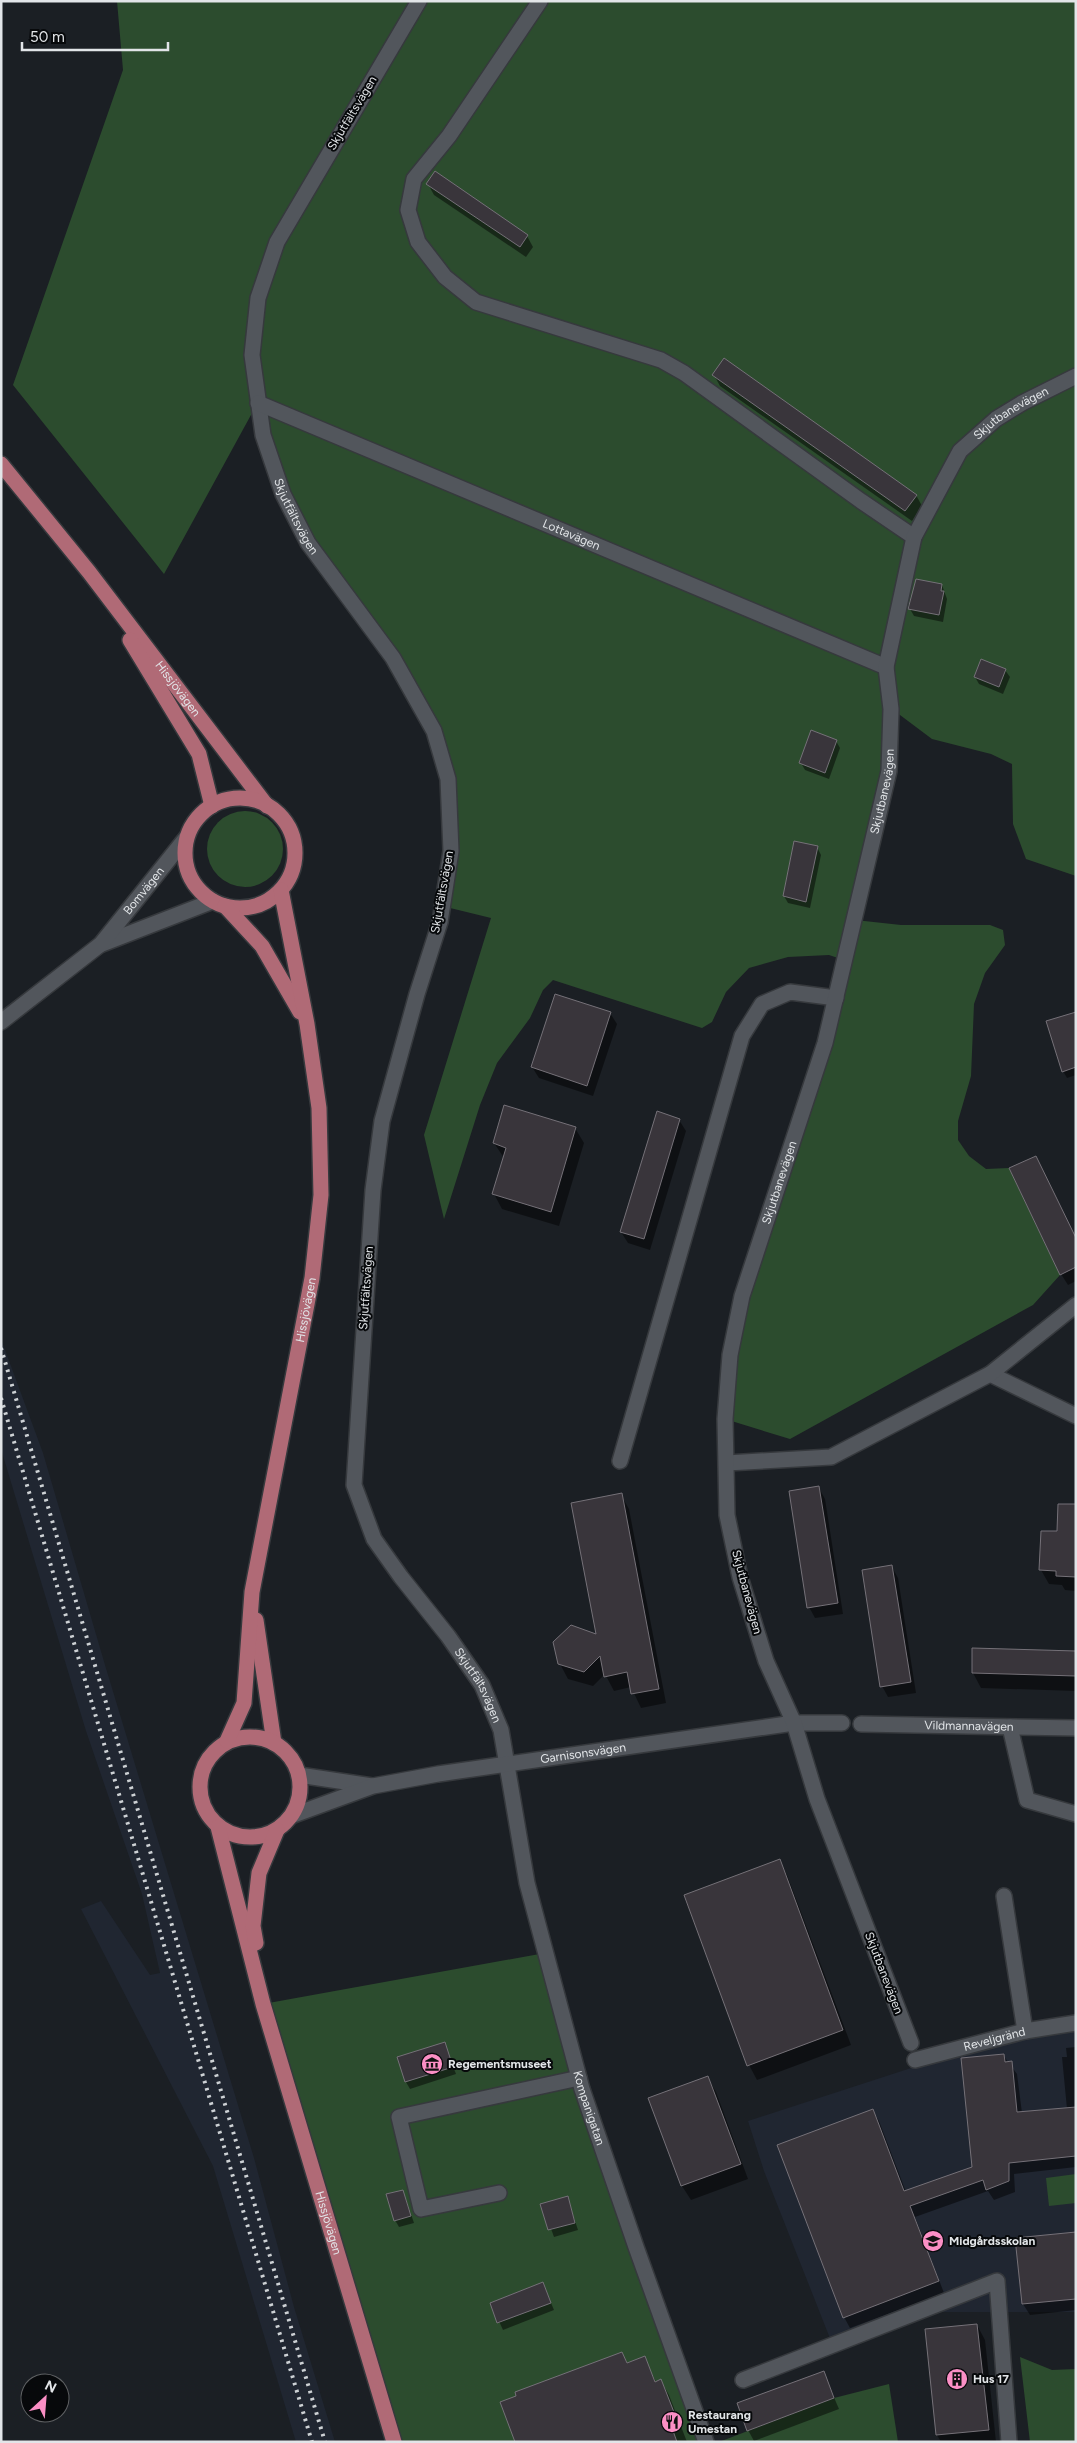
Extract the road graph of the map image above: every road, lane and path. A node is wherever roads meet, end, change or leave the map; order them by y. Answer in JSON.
{"nodes":[{"id":1,"x":419,"y":1,"type":"edge"},
{"id":2,"x":540,"y":1,"type":"edge"},
{"id":3,"x":1076,"y":376,"type":"edge"},
{"id":4,"x":258,"y":403,"type":"junction"},
{"id":5,"x":1,"y":464,"type":"edge"},
{"id":6,"x":914,"y":537,"type":"junction"},
{"id":7,"x":89,"y":572,"type":"junction"},
{"id":8,"x":886,"y":666,"type":"junction"},
{"id":9,"x":212,"y":806,"type":"junction"},
{"id":10,"x":267,"y":806,"type":"junction"},
{"id":11,"x":186,"y":838,"type":"junction"},
{"id":12,"x":281,"y":890,"type":"junction"},
{"id":13,"x":219,"y":904,"type":"junction"},
{"id":14,"x":101,"y":944,"type":"junction"},
{"id":15,"x":836,"y":998,"type":"junction"},
{"id":16,"x":1,"y":1022,"type":"edge"},
{"id":17,"x":308,"y":1024,"type":"junction"},
{"id":18,"x":1076,"y":1306,"type":"edge"},
{"id":19,"x":990,"y":1374,"type":"junction"},
{"id":20,"x":1076,"y":1416,"type":"edge"},
{"id":21,"x":620,"y":1461,"type":"dead end"},
{"id":22,"x":727,"y":1463,"type":"junction"},
{"id":23,"x":252,"y":1592,"type":"junction"},
{"id":24,"x":794,"y":1723,"type":"junction"},
{"id":25,"x":842,"y":1723,"type":"dead end"},
{"id":26,"x":861,"y":1724,"type":"dead end"},
{"id":27,"x":1010,"y":1727,"type":"junction"},
{"id":28,"x":1076,"y":1728,"type":"edge"},
{"id":29,"x":227,"y":1741,"type":"junction"},
{"id":30,"x":274,"y":1743,"type":"junction"},
{"id":31,"x":507,"y":1764,"type":"junction"},
{"id":32,"x":299,"y":1775,"type":"junction"},
{"id":33,"x":373,"y":1786,"type":"junction"},
{"id":34,"x":1076,"y":1814,"type":"edge"},
{"id":35,"x":291,"y":1816,"type":"junction"},
{"id":36,"x":218,"y":1827,"type":"junction"},
{"id":37,"x":277,"y":1830,"type":"junction"},
{"id":38,"x":1004,"y":1896,"type":"dead end"},
{"id":39,"x":263,"y":2004,"type":"junction"},
{"id":40,"x":1076,"y":2023,"type":"edge"},
{"id":41,"x":1025,"y":2031,"type":"junction"},
{"id":42,"x":911,"y":2043,"type":"dead end"},
{"id":43,"x":915,"y":2060,"type":"dead end"},
{"id":44,"x":579,"y":2078,"type":"junction"},
{"id":45,"x":499,"y":2193,"type":"dead end"},
{"id":46,"x":743,"y":2380,"type":"dead end"},
{"id":47,"x":394,"y":2442,"type":"edge"},
{"id":48,"x":706,"y":2442,"type":"edge"},
{"id":49,"x":1009,"y":2442,"type":"edge"}],
"edges":[{"from":1,"to":4,"type":"street","name":"Skjutfältsvägen"},
{"from":2,"to":6,"type":"street"},
{"from":3,"to":6,"type":"street","name":"Skjutbanevägen"},
{"from":4,"to":8,"type":"street","name":"Lottavägen"},
{"from":4,"to":31,"type":"street","name":"Skjutfältsvägen"},
{"from":5,"to":7,"type":"main road","name":"Hissjövägen"},
{"from":6,"to":8,"type":"street","name":"Skjutbanevägen"},
{"from":7,"to":9,"type":"main road","name":"Hissjövägen"},
{"from":7,"to":10,"type":"main road","name":"Hissjövägen"},
{"from":8,"to":15,"type":"street","name":"Skjutbanevägen"},
{"from":9,"to":10,"type":"main road"},
{"from":9,"to":11,"type":"main road"},
{"from":10,"to":12,"type":"main road"},
{"from":11,"to":13,"type":"main road"},
{"from":11,"to":14,"type":"street","name":"Bomvägen"},
{"from":12,"to":13,"type":"main road"},
{"from":12,"to":17,"type":"main road","name":"Hissjövägen"},
{"from":13,"to":14,"type":"street","name":"Bomvägen"},
{"from":13,"to":17,"type":"main road","name":"Hissjövägen"},
{"from":14,"to":16,"type":"street","name":"Bomvägen"},
{"from":15,"to":21,"type":"street"},
{"from":15,"to":22,"type":"street","name":"Skjutbanevägen"},
{"from":17,"to":23,"type":"main road","name":"Hissjövägen"},
{"from":18,"to":19,"type":"street"},
{"from":19,"to":20,"type":"street"},
{"from":19,"to":22,"type":"street"},
{"from":22,"to":24,"type":"street","name":"Skjutbanevägen"},
{"from":23,"to":29,"type":"main road","name":"Hissjövägen"},
{"from":23,"to":30,"type":"main road","name":"Hissjövägen"},
{"from":24,"to":25,"type":"street"},
{"from":24,"to":31,"type":"street","name":"Garnisonsvägen"},
{"from":24,"to":42,"type":"street","name":"Skjutbanevägen"},
{"from":26,"to":27,"type":"street","name":"Vildmannavägen"},
{"from":27,"to":28,"type":"street","name":"Vildmannavägen"},
{"from":27,"to":34,"type":"street"},
{"from":29,"to":30,"type":"main road"},
{"from":29,"to":36,"type":"main road"},
{"from":30,"to":32,"type":"main road"},
{"from":31,"to":33,"type":"street","name":"Garnisonsvägen"},
{"from":31,"to":44,"type":"street","name":"Kompanigatan"},
{"from":32,"to":33,"type":"street","name":"Garnisonsvägen"},
{"from":32,"to":35,"type":"main road"},
{"from":33,"to":35,"type":"street","name":"Garnisonsvägen"},
{"from":35,"to":37,"type":"main road"},
{"from":36,"to":37,"type":"main road"},
{"from":36,"to":39,"type":"main road","name":"Hissjövägen"},
{"from":37,"to":39,"type":"main road","name":"Hissjövägen"},
{"from":38,"to":41,"type":"street"},
{"from":39,"to":47,"type":"main road","name":"Hissjövägen"},
{"from":40,"to":41,"type":"street","name":"Reveljgränd"},
{"from":41,"to":43,"type":"street","name":"Reveljgränd"},
{"from":44,"to":45,"type":"street"},
{"from":44,"to":48,"type":"street","name":"Kompanigatan"},
{"from":46,"to":49,"type":"street"}]}
